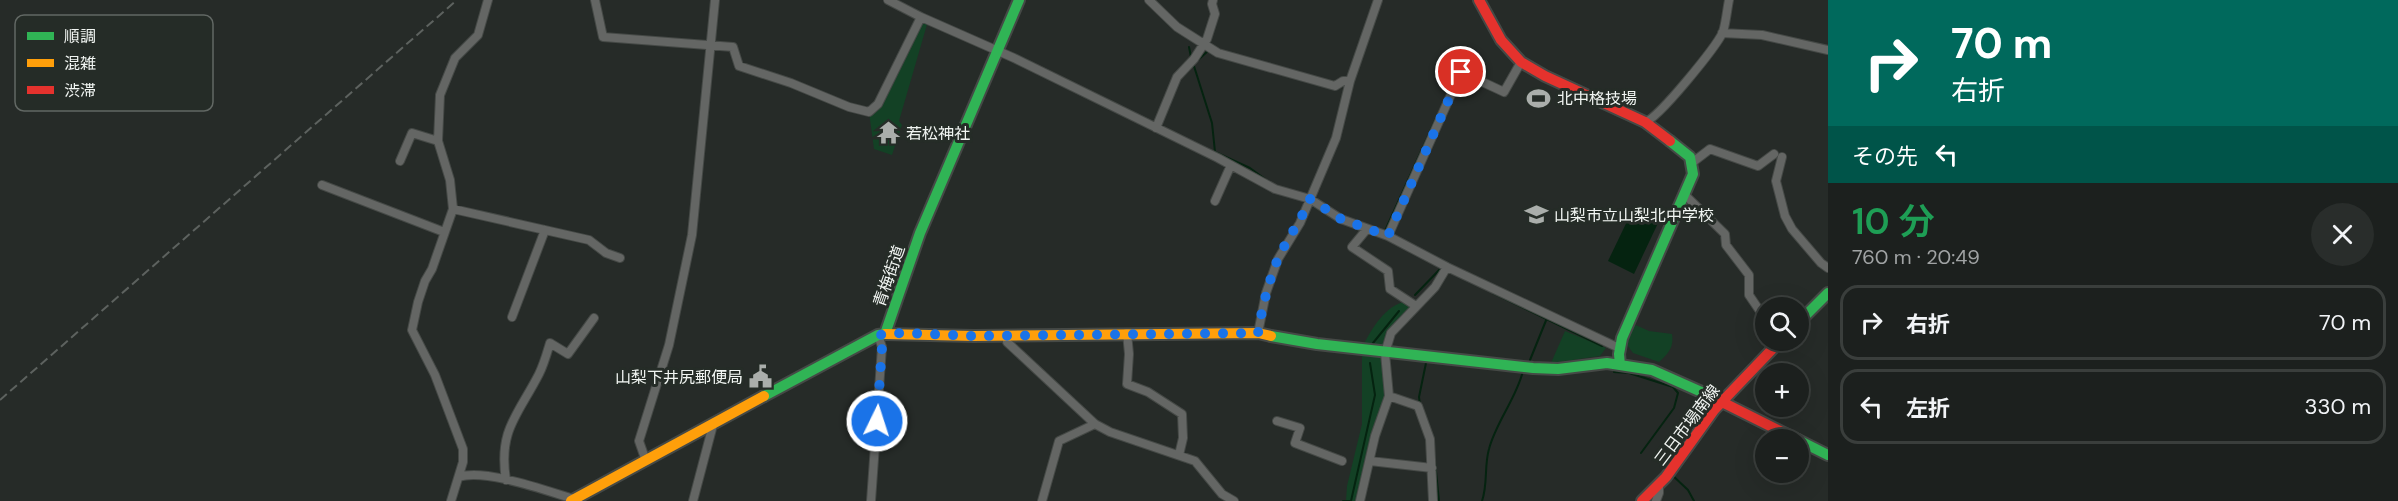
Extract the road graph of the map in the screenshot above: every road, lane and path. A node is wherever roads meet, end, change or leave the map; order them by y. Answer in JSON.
{"nodes":[{"id":1,"x":488,"y":0,"type":"edge"},
{"id":2,"x":595,"y":0,"type":"edge"},
{"id":3,"x":715,"y":0,"type":"edge"},
{"id":4,"x":888,"y":0,"type":"edge"},
{"id":5,"x":1019,"y":0,"type":"edge"},
{"id":6,"x":1149,"y":0,"type":"edge"},
{"id":7,"x":1213,"y":0,"type":"edge"},
{"id":8,"x":1378,"y":0,"type":"edge"},
{"id":9,"x":1479,"y":0,"type":"edge"},
{"id":10,"x":1729,"y":0,"type":"edge"},
{"id":11,"x":921,"y":17,"type":"junction"},
{"id":12,"x":1722,"y":33,"type":"junction"},
{"id":13,"x":710,"y":45,"type":"junction"},
{"id":14,"x":1207,"y":47,"type":"junction"},
{"id":15,"x":1828,"y":50,"type":"edge"},
{"id":16,"x":998,"y":51,"type":"junction"},
{"id":17,"x":1521,"y":62,"type":"junction"},
{"id":18,"x":1350,"y":81,"type":"junction"},
{"id":19,"x":1645,"y":122,"type":"junction"},
{"id":20,"x":1156,"y":128,"type":"junction"},
{"id":21,"x":438,"y":141,"type":"junction"},
{"id":22,"x":400,"y":161,"type":"dead end"},
{"id":23,"x":1693,"y":162,"type":"junction"},
{"id":24,"x":1231,"y":165,"type":"junction"},
{"id":25,"x":322,"y":184,"type":"dead end"},
{"id":26,"x":1684,"y":194,"type":"junction"},
{"id":27,"x":1310,"y":199,"type":"junction"},
{"id":28,"x":1215,"y":201,"type":"dead end"},
{"id":29,"x":453,"y":209,"type":"junction"},
{"id":30,"x":1367,"y":229,"type":"junction"},
{"id":31,"x":545,"y":230,"type":"junction"},
{"id":32,"x":444,"y":232,"type":"junction"},
{"id":33,"x":1388,"y":236,"type":"junction"},
{"id":34,"x":620,"y":258,"type":"dead end"},
{"id":35,"x":1447,"y":267,"type":"junction"},
{"id":36,"x":1828,"y":268,"type":"edge"},
{"id":37,"x":1828,"y":293,"type":"edge"},
{"id":38,"x":1755,"y":304,"type":"edge"},
{"id":39,"x":1416,"y":306,"type":"junction"},
{"id":40,"x":1809,"y":312,"type":"edge"},
{"id":41,"x":512,"y":317,"type":"dead end"},
{"id":42,"x":594,"y":318,"type":"dead end"},
{"id":43,"x":1127,"y":333,"type":"junction"},
{"id":44,"x":1258,"y":333,"type":"junction"},
{"id":45,"x":882,"y":334,"type":"junction"},
{"id":46,"x":1007,"y":334,"type":"junction"},
{"id":47,"x":1619,"y":348,"type":"junction"},
{"id":48,"x":1771,"y":351,"type":"edge"},
{"id":49,"x":1385,"y":353,"type":"junction"},
{"id":50,"x":1620,"y":365,"type":"junction"},
{"id":51,"x":1389,"y":396,"type":"junction"},
{"id":52,"x":1723,"y":401,"type":"junction"},
{"id":53,"x":1277,"y":421,"type":"dead end"},
{"id":54,"x":1095,"y":424,"type":"junction"},
{"id":55,"x":713,"y":425,"type":"junction"},
{"id":56,"x":1777,"y":429,"type":"edge"},
{"id":57,"x":1809,"y":446,"type":"edge"},
{"id":58,"x":1179,"y":455,"type":"junction"},
{"id":59,"x":1828,"y":455,"type":"edge"},
{"id":60,"x":646,"y":461,"type":"junction"},
{"id":61,"x":1342,"y":461,"type":"dead end"},
{"id":62,"x":1370,"y":461,"type":"junction"},
{"id":63,"x":1432,"y":468,"type":"junction"},
{"id":64,"x":459,"y":477,"type":"junction"},
{"id":65,"x":506,"y":480,"type":"junction"},
{"id":66,"x":1659,"y":485,"type":"junction"},
{"id":67,"x":572,"y":500,"type":"edge"},
{"id":68,"x":451,"y":501,"type":"edge"},
{"id":69,"x":693,"y":501,"type":"edge"},
{"id":70,"x":872,"y":501,"type":"edge"},
{"id":71,"x":1042,"y":501,"type":"edge"},
{"id":72,"x":1234,"y":501,"type":"edge"},
{"id":73,"x":1360,"y":501,"type":"edge"},
{"id":74,"x":1432,"y":501,"type":"edge"},
{"id":75,"x":1642,"y":501,"type":"edge"},
{"id":76,"x":1656,"y":501,"type":"edge"}],
"edges":[{"from":1,"to":21,"type":"street"},
{"from":2,"to":13,"type":"street"},
{"from":3,"to":13,"type":"street"},
{"from":4,"to":11,"type":"street"},
{"from":5,"to":16,"type":"street","name":"青梅街道"},
{"from":6,"to":14,"type":"street"},
{"from":7,"to":14,"type":"street"},
{"from":8,"to":18,"type":"street"},
{"from":9,"to":17,"type":"street"},
{"from":10,"to":12,"type":"street"},
{"from":11,"to":13,"type":"street"},
{"from":11,"to":16,"type":"street"},
{"from":12,"to":15,"type":"street"},
{"from":12,"to":19,"type":"street"},
{"from":13,"to":60,"type":"street"},
{"from":14,"to":18,"type":"street"},
{"from":14,"to":20,"type":"street"},
{"from":16,"to":20,"type":"street"},
{"from":16,"to":45,"type":"street","name":"青梅街道"},
{"from":17,"to":19,"type":"street"},
{"from":17,"to":33,"type":"street"},
{"from":18,"to":27,"type":"street"},
{"from":19,"to":23,"type":"street"},
{"from":20,"to":24,"type":"street"},
{"from":21,"to":22,"type":"street"},
{"from":21,"to":29,"type":"street"},
{"from":23,"to":26,"type":"street"},
{"from":23,"to":36,"type":"street"},
{"from":24,"to":27,"type":"street"},
{"from":24,"to":28,"type":"street"},
{"from":25,"to":32,"type":"street"},
{"from":26,"to":38,"type":"street"},
{"from":26,"to":47,"type":"street"},
{"from":27,"to":30,"type":"street"},
{"from":27,"to":44,"type":"street"},
{"from":29,"to":31,"type":"street"},
{"from":29,"to":32,"type":"street"},
{"from":30,"to":33,"type":"street"},
{"from":30,"to":39,"type":"street"},
{"from":31,"to":34,"type":"street"},
{"from":31,"to":41,"type":"street"},
{"from":32,"to":64,"type":"street"},
{"from":33,"to":35,"type":"street"},
{"from":35,"to":39,"type":"street"},
{"from":35,"to":47,"type":"street"},
{"from":37,"to":40,"type":"street"},
{"from":39,"to":49,"type":"street"},
{"from":42,"to":65,"type":"street"},
{"from":43,"to":44,"type":"street"},
{"from":43,"to":46,"type":"street"},
{"from":43,"to":58,"type":"street"},
{"from":44,"to":49,"type":"street"},
{"from":45,"to":46,"type":"street"},
{"from":45,"to":55,"type":"street"},
{"from":45,"to":70,"type":"street"},
{"from":46,"to":54,"type":"street"},
{"from":47,"to":50,"type":"street"},
{"from":48,"to":52,"type":"street","name":"三日市場南線"},
{"from":49,"to":50,"type":"street"},
{"from":49,"to":51,"type":"street"},
{"from":50,"to":52,"type":"street"},
{"from":51,"to":62,"type":"street"},
{"from":51,"to":63,"type":"street"},
{"from":52,"to":56,"type":"street"},
{"from":52,"to":66,"type":"street","name":"三日市場南線"},
{"from":53,"to":61,"type":"street"},
{"from":54,"to":58,"type":"street"},
{"from":54,"to":71,"type":"street"},
{"from":55,"to":60,"type":"street"},
{"from":55,"to":69,"type":"street"},
{"from":57,"to":59,"type":"street"},
{"from":58,"to":72,"type":"street"},
{"from":60,"to":67,"type":"street"},
{"from":62,"to":63,"type":"street"},
{"from":62,"to":73,"type":"street"},
{"from":63,"to":74,"type":"street"},
{"from":64,"to":65,"type":"street"},
{"from":64,"to":68,"type":"street"},
{"from":65,"to":67,"type":"street"},
{"from":66,"to":75,"type":"street","name":"三日市場南線"},
{"from":66,"to":76,"type":"street"}]}
